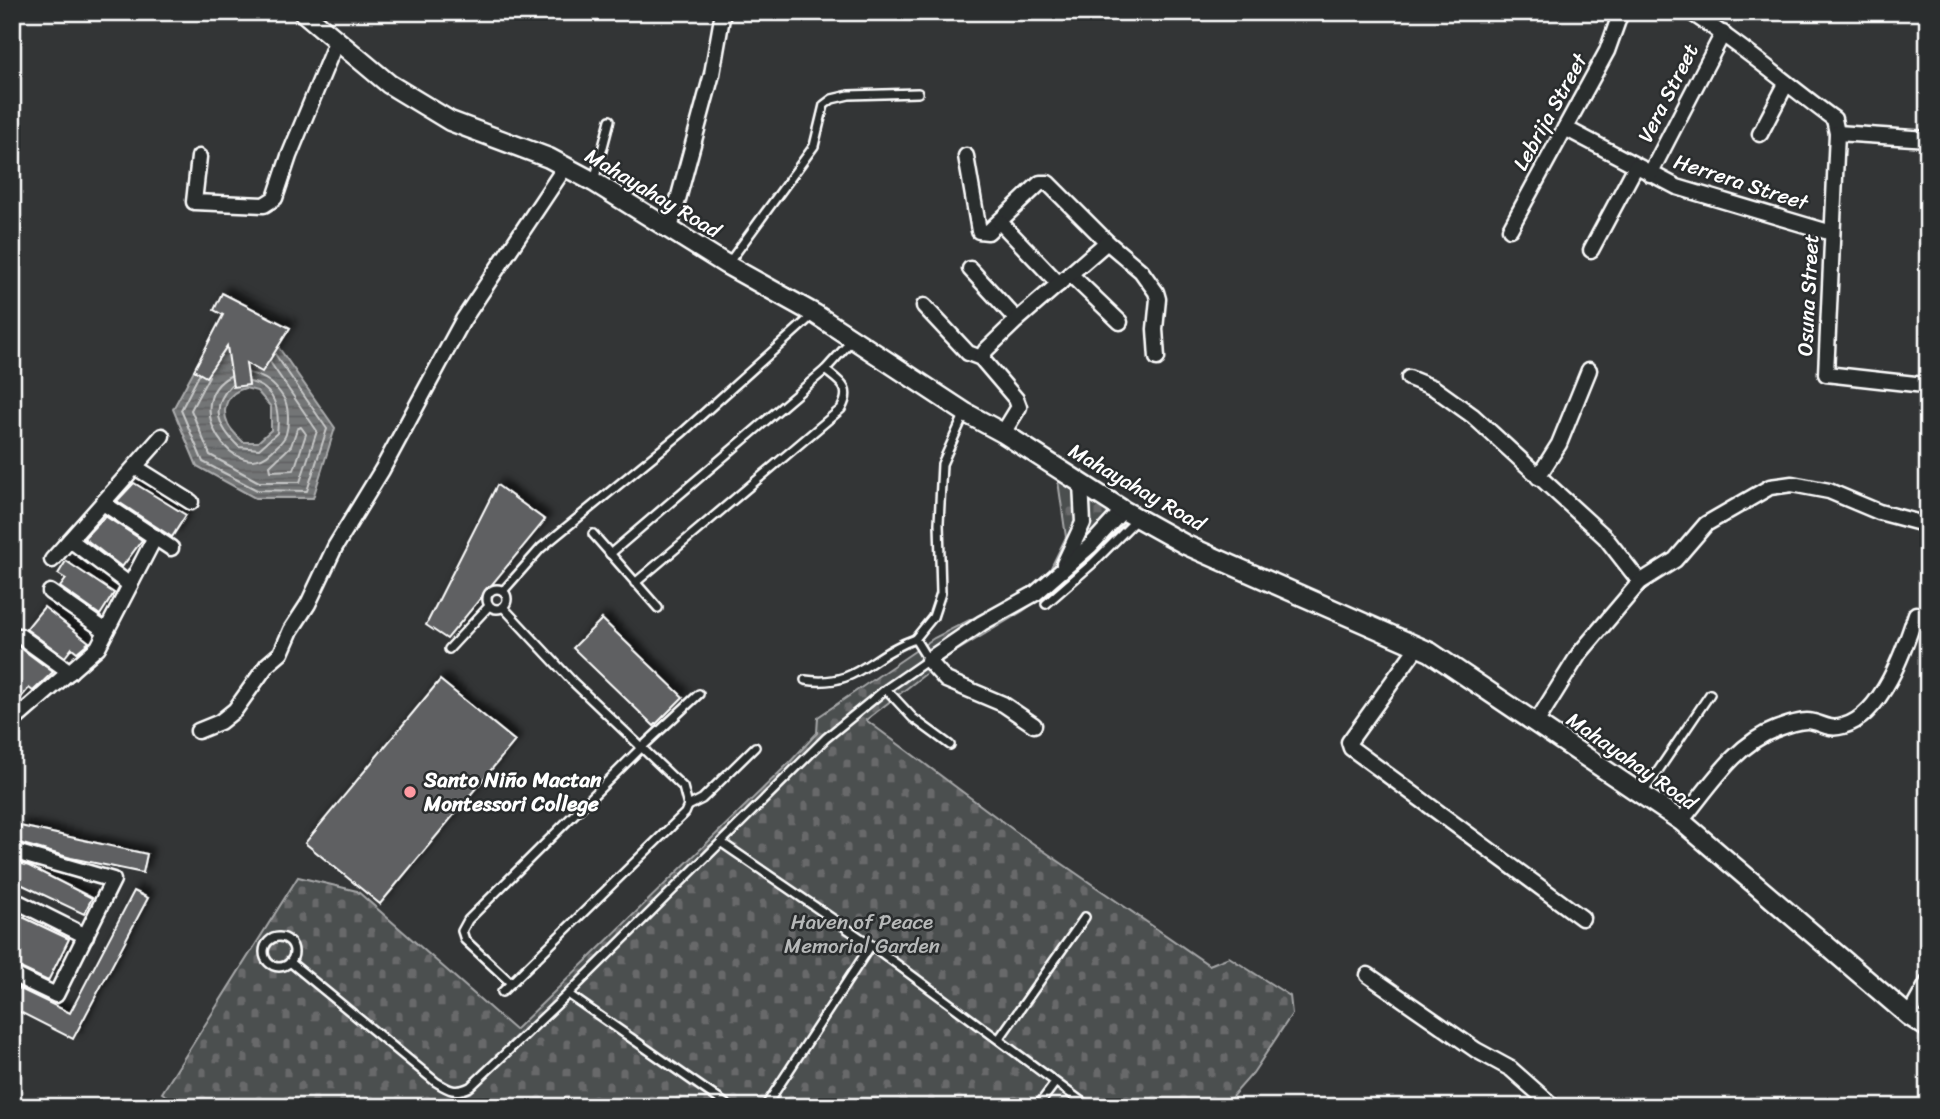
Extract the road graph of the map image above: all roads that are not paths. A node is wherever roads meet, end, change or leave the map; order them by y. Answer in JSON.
{"nodes":[{"id":1,"x":303,"y":12,"type":"edge"},
{"id":2,"x":723,"y":12,"type":"edge"},
{"id":3,"x":1621,"y":12,"type":"edge"},
{"id":4,"x":1690,"y":12,"type":"edge"},
{"id":5,"x":1724,"y":33,"type":"junction"},
{"id":6,"x":336,"y":41,"type":"junction"},
{"id":7,"x":1786,"y":85,"type":"junction"},
{"id":8,"x":918,"y":93,"type":"dead end"},
{"id":9,"x":610,"y":120,"type":"dead end"},
{"id":10,"x":1565,"y":128,"type":"junction"},
{"id":11,"x":1837,"y":133,"type":"junction"},
{"id":12,"x":1760,"y":134,"type":"dead end"},
{"id":13,"x":1928,"y":139,"type":"edge"},
{"id":14,"x":966,"y":156,"type":"dead end"},
{"id":15,"x":199,"y":157,"type":"dead end"},
{"id":16,"x":1636,"y":166,"type":"junction"},
{"id":17,"x":565,"y":167,"type":"junction"},
{"id":18,"x":1650,"y":174,"type":"junction"},
{"id":19,"x":594,"y":182,"type":"junction"},
{"id":20,"x":1000,"y":222,"type":"junction"},
{"id":21,"x":670,"y":229,"type":"junction"},
{"id":22,"x":1510,"y":229,"type":"dead end"},
{"id":23,"x":1832,"y":233,"type":"junction"},
{"id":24,"x":1107,"y":242,"type":"junction"},
{"id":25,"x":1591,"y":250,"type":"dead end"},
{"id":26,"x":727,"y":265,"type":"junction"},
{"id":27,"x":970,"y":269,"type":"dead end"},
{"id":28,"x":1070,"y":274,"type":"junction"},
{"id":29,"x":1059,"y":284,"type":"junction"},
{"id":30,"x":924,"y":306,"type":"dead end"},
{"id":31,"x":815,"y":314,"type":"junction"},
{"id":32,"x":1017,"y":320,"type":"junction"},
{"id":33,"x":1120,"y":321,"type":"dead end"},
{"id":34,"x":854,"y":338,"type":"junction"},
{"id":35,"x":981,"y":358,"type":"junction"},
{"id":36,"x":1157,"y":359,"type":"dead end"},
{"id":37,"x":825,"y":369,"type":"junction"},
{"id":38,"x":1590,"y":370,"type":"dead end"},
{"id":39,"x":1409,"y":378,"type":"dead end"},
{"id":40,"x":1924,"y":384,"type":"dead end"},
{"id":41,"x":966,"y":413,"type":"junction"},
{"id":42,"x":1003,"y":433,"type":"junction"},
{"id":43,"x":162,"y":436,"type":"dead end"},
{"id":44,"x":135,"y":467,"type":"junction"},
{"id":45,"x":1538,"y":477,"type":"junction"},
{"id":46,"x":1081,"y":483,"type":"junction"},
{"id":47,"x":191,"y":502,"type":"dead end"},
{"id":48,"x":103,"y":503,"type":"junction"},
{"id":49,"x":1131,"y":514,"type":"junction"},
{"id":50,"x":1928,"y":525,"type":"edge"},
{"id":51,"x":593,"y":534,"type":"dead end"},
{"id":52,"x":155,"y":537,"type":"junction"},
{"id":53,"x":70,"y":540,"type":"junction"},
{"id":54,"x":171,"y":548,"type":"dead end"},
{"id":55,"x":610,"y":554,"type":"junction"},
{"id":56,"x":52,"y":560,"type":"dead end"},
{"id":57,"x":1060,"y":571,"type":"junction"},
{"id":58,"x":1640,"y":582,"type":"junction"},
{"id":59,"x":635,"y":583,"type":"junction"},
{"id":60,"x":130,"y":585,"type":"junction"},
{"id":61,"x":50,"y":592,"type":"dead end"},
{"id":62,"x":503,"y":592,"type":"junction"},
{"id":63,"x":1046,"y":604,"type":"dead end"},
{"id":64,"x":489,"y":606,"type":"junction"},
{"id":65,"x":503,"y":607,"type":"junction"},
{"id":66,"x":657,"y":608,"type":"dead end"},
{"id":67,"x":1916,"y":614,"type":"dead end"},
{"id":68,"x":106,"y":631,"type":"junction"},
{"id":69,"x":20,"y":636,"type":"dead end"},
{"id":70,"x":915,"y":639,"type":"junction"},
{"id":71,"x":1418,"y":646,"type":"junction"},
{"id":72,"x":449,"y":649,"type":"dead end"},
{"id":73,"x":928,"y":660,"type":"junction"},
{"id":74,"x":70,"y":672,"type":"junction"},
{"id":75,"x":805,"y":680,"type":"dead end"},
{"id":76,"x":886,"y":689,"type":"junction"},
{"id":77,"x":699,"y":694,"type":"dead end"},
{"id":78,"x":1710,"y":694,"type":"dead end"},
{"id":79,"x":14,"y":717,"type":"edge"},
{"id":80,"x":1536,"y":723,"type":"junction"},
{"id":81,"x":1034,"y":725,"type":"dead end"},
{"id":82,"x":198,"y":731,"type":"dead end"},
{"id":83,"x":950,"y":745,"type":"dead end"},
{"id":84,"x":755,"y":747,"type":"dead end"},
{"id":85,"x":641,"y":748,"type":"junction"},
{"id":86,"x":1643,"y":793,"type":"junction"},
{"id":87,"x":688,"y":806,"type":"junction"},
{"id":88,"x":1681,"y":821,"type":"junction"},
{"id":89,"x":722,"y":842,"type":"junction"},
{"id":90,"x":12,"y":851,"type":"edge"},
{"id":91,"x":12,"y":899,"type":"edge"},
{"id":92,"x":1085,"y":917,"type":"dead end"},
{"id":93,"x":1582,"y":918,"type":"dead end"},
{"id":94,"x":86,"y":936,"type":"junction"},
{"id":95,"x":871,"y":945,"type":"junction"},
{"id":96,"x":290,"y":962,"type":"junction"},
{"id":97,"x":12,"y":974,"type":"edge"},
{"id":98,"x":1368,"y":975,"type":"dead end"},
{"id":99,"x":1928,"y":982,"type":"edge"},
{"id":100,"x":511,"y":984,"type":"junction"},
{"id":101,"x":502,"y":992,"type":"dead end"},
{"id":102,"x":568,"y":994,"type":"junction"},
{"id":103,"x":1909,"y":1016,"type":"junction"},
{"id":104,"x":1928,"y":1028,"type":"edge"},
{"id":105,"x":999,"y":1039,"type":"junction"},
{"id":106,"x":1055,"y":1083,"type":"junction"},
{"id":107,"x":730,"y":1107,"type":"edge"},
{"id":108,"x":765,"y":1107,"type":"edge"},
{"id":109,"x":1037,"y":1107,"type":"edge"},
{"id":110,"x":1089,"y":1107,"type":"edge"},
{"id":111,"x":1554,"y":1107,"type":"edge"}],
"edges":[{"from":1,"to":6,"type":"street","name":"Mahayahay Road"},
{"from":2,"to":21,"type":"street"},
{"from":3,"to":10,"type":"street","name":"Lebrija Street"},
{"from":4,"to":5,"type":"street"},
{"from":5,"to":7,"type":"street"},
{"from":5,"to":18,"type":"street","name":"Vera Street"},
{"from":6,"to":15,"type":"street"},
{"from":6,"to":17,"type":"street","name":"Mahayahay Road"},
{"from":7,"to":11,"type":"street"},
{"from":7,"to":12,"type":"street"},
{"from":8,"to":26,"type":"lane"},
{"from":9,"to":19,"type":"lane"},
{"from":10,"to":16,"type":"street","name":"Herrera Street"},
{"from":10,"to":22,"type":"street","name":"Lebrija Street"},
{"from":11,"to":13,"type":"street"},
{"from":11,"to":23,"type":"street","name":"Osuna Street"},
{"from":14,"to":20,"type":"street"},
{"from":16,"to":18,"type":"street","name":"Herrera Street"},
{"from":16,"to":25,"type":"street"},
{"from":17,"to":19,"type":"street","name":"Mahayahay Road"},
{"from":17,"to":82,"type":"street"},
{"from":18,"to":23,"type":"street","name":"Herrera Street"},
{"from":19,"to":21,"type":"street","name":"Mahayahay Road"},
{"from":20,"to":24,"type":"street"},
{"from":20,"to":29,"type":"street"},
{"from":21,"to":26,"type":"street","name":"Mahayahay Road"},
{"from":23,"to":40,"type":"street","name":"Osuna Street"},
{"from":24,"to":28,"type":"street"},
{"from":24,"to":36,"type":"street"},
{"from":26,"to":31,"type":"street","name":"Mahayahay Road"},
{"from":27,"to":32,"type":"street"},
{"from":28,"to":29,"type":"street"},
{"from":28,"to":33,"type":"street"},
{"from":29,"to":32,"type":"street"},
{"from":30,"to":35,"type":"street"},
{"from":31,"to":34,"type":"street","name":"Mahayahay Road"},
{"from":31,"to":62,"type":"lane"},
{"from":32,"to":35,"type":"street"},
{"from":34,"to":37,"type":"lane"},
{"from":34,"to":41,"type":"street","name":"Mahayahay Road"},
{"from":35,"to":42,"type":"street"},
{"from":37,"to":55,"type":"lane"},
{"from":37,"to":59,"type":"lane"},
{"from":38,"to":45,"type":"street"},
{"from":39,"to":45,"type":"street"},
{"from":41,"to":42,"type":"street","name":"Mahayahay Road"},
{"from":41,"to":70,"type":"lane"},
{"from":42,"to":46,"type":"street","name":"Mahayahay Road"},
{"from":43,"to":44,"type":"street"},
{"from":44,"to":47,"type":"street"},
{"from":44,"to":48,"type":"street"},
{"from":45,"to":58,"type":"street"},
{"from":46,"to":49,"type":"street","name":"Mahayahay Road"},
{"from":46,"to":57,"type":"street"},
{"from":48,"to":52,"type":"street"},
{"from":48,"to":53,"type":"street"},
{"from":49,"to":57,"type":"street"},
{"from":49,"to":63,"type":"lane"},
{"from":49,"to":71,"type":"street","name":"Mahayahay Road"},
{"from":50,"to":58,"type":"street"},
{"from":51,"to":55,"type":"lane"},
{"from":52,"to":54,"type":"street"},
{"from":52,"to":60,"type":"street"},
{"from":53,"to":56,"type":"street"},
{"from":53,"to":60,"type":"street"},
{"from":55,"to":59,"type":"lane"},
{"from":57,"to":73,"type":"street"},
{"from":58,"to":80,"type":"street"},
{"from":59,"to":66,"type":"lane"},
{"from":60,"to":68,"type":"street"},
{"from":61,"to":68,"type":"street"},
{"from":62,"to":64,"type":"lane"},
{"from":62,"to":65,"type":"lane"},
{"from":64,"to":65,"type":"lane"},
{"from":64,"to":72,"type":"lane"},
{"from":65,"to":85,"type":"lane"},
{"from":67,"to":88,"type":"street"},
{"from":68,"to":74,"type":"street"},
{"from":69,"to":74,"type":"street"},
{"from":70,"to":73,"type":"lane"},
{"from":70,"to":75,"type":"lane"},
{"from":71,"to":80,"type":"street","name":"Mahayahay Road"},
{"from":71,"to":93,"type":"street"},
{"from":73,"to":76,"type":"lane"},
{"from":73,"to":81,"type":"street"},
{"from":74,"to":79,"type":"street"},
{"from":76,"to":83,"type":"lane"},
{"from":76,"to":89,"type":"lane"},
{"from":77,"to":85,"type":"lane"},
{"from":78,"to":86,"type":"lane"},
{"from":80,"to":86,"type":"street","name":"Mahayahay Road"},
{"from":84,"to":87,"type":"lane"},
{"from":85,"to":87,"type":"lane"},
{"from":85,"to":100,"type":"lane"},
{"from":86,"to":88,"type":"street","name":"Mahayahay Road"},
{"from":87,"to":100,"type":"lane"},
{"from":88,"to":103,"type":"street","name":"Mahayahay Road"},
{"from":89,"to":95,"type":"lane"},
{"from":89,"to":102,"type":"lane"},
{"from":90,"to":94,"type":"street"},
{"from":91,"to":94,"type":"street"},
{"from":92,"to":105,"type":"lane"},
{"from":94,"to":97,"type":"street"},
{"from":95,"to":105,"type":"lane"},
{"from":95,"to":108,"type":"lane"},
{"from":96,"to":96,"type":"lane"},
{"from":96,"to":102,"type":"lane"},
{"from":98,"to":111,"type":"street"},
{"from":99,"to":103,"type":"street"},
{"from":100,"to":101,"type":"lane"},
{"from":102,"to":107,"type":"lane"},
{"from":103,"to":104,"type":"street","name":"Mahayahay Road"},
{"from":105,"to":106,"type":"lane"},
{"from":106,"to":109,"type":"lane"},
{"from":106,"to":110,"type":"lane"}]}
